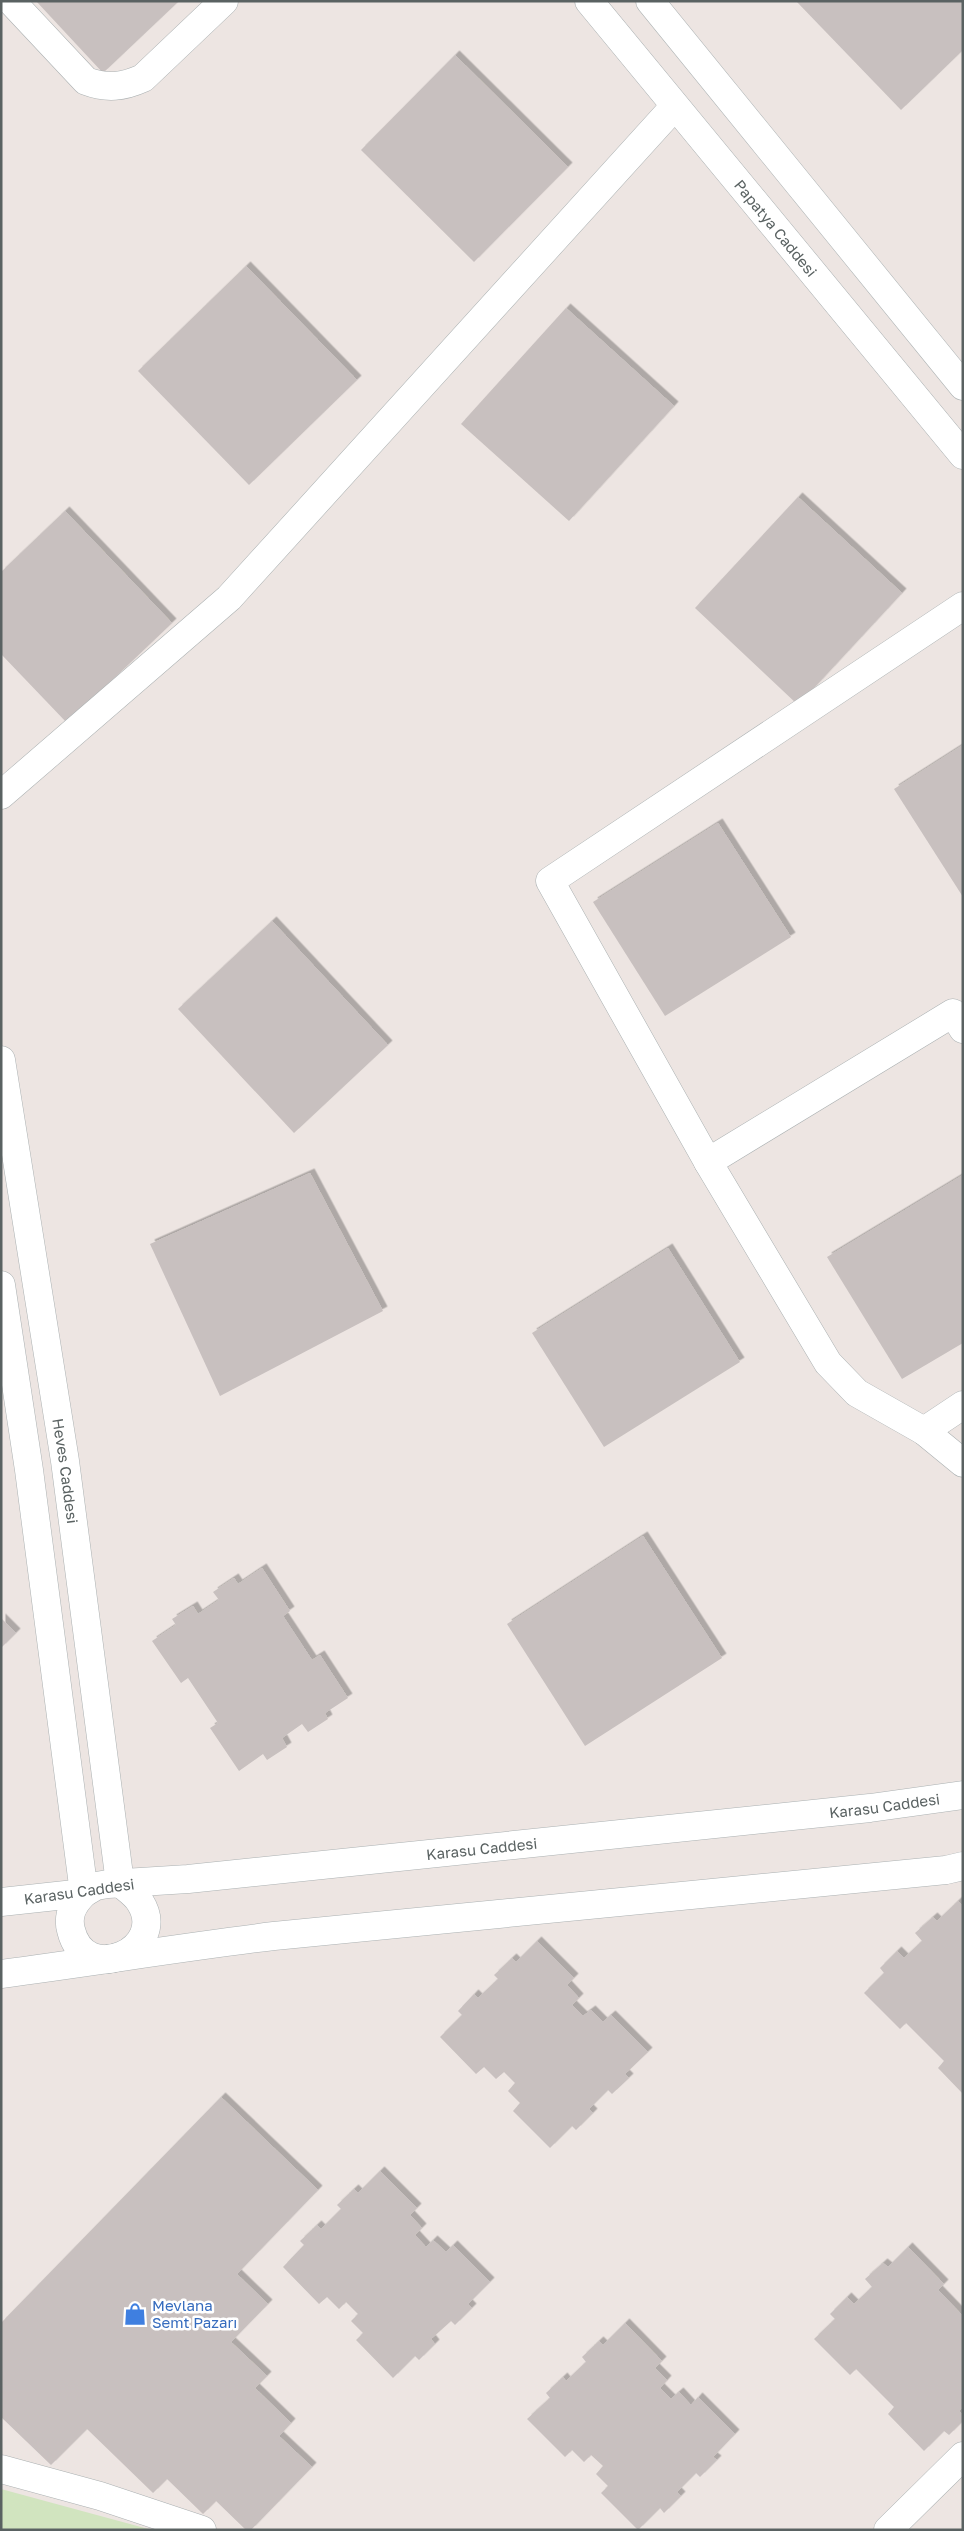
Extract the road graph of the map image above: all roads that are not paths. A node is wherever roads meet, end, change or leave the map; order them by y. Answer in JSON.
{"nodes":[{"id":1,"x":11,"y":1,"type":"edge"},
{"id":2,"x":224,"y":1,"type":"edge"},
{"id":3,"x":589,"y":1,"type":"edge"},
{"id":4,"x":650,"y":1,"type":"edge"},
{"id":5,"x":674,"y":107,"type":"junction"},
{"id":6,"x":963,"y":386,"type":"edge"},
{"id":7,"x":963,"y":456,"type":"edge"},
{"id":8,"x":963,"y":606,"type":"edge"},
{"id":9,"x":1,"y":795,"type":"edge"},
{"id":10,"x":963,"y":1029,"type":"edge"},
{"id":11,"x":1,"y":1060,"type":"edge"},
{"id":12,"x":708,"y":1162,"type":"junction"},
{"id":13,"x":1,"y":1286,"type":"edge"},
{"id":14,"x":963,"y":1405,"type":"edge"},
{"id":15,"x":924,"y":1431,"type":"junction"},
{"id":16,"x":963,"y":1463,"type":"edge"},
{"id":17,"x":963,"y":1795,"type":"edge"},
{"id":18,"x":963,"y":1866,"type":"edge"},
{"id":19,"x":120,"y":1883,"type":"junction"},
{"id":20,"x":84,"y":1893,"type":"junction"},
{"id":21,"x":1,"y":1902,"type":"edge"},
{"id":22,"x":112,"y":1960,"type":"junction"},
{"id":23,"x":1,"y":1974,"type":"edge"},
{"id":24,"x":963,"y":2456,"type":"edge"},
{"id":25,"x":1,"y":2469,"type":"edge"},
{"id":26,"x":202,"y":2530,"type":"edge"},
{"id":27,"x":888,"y":2530,"type":"edge"}],
"edges":[{"from":1,"to":2,"type":"street"},
{"from":3,"to":5,"type":"street","name":"Papatya Caddesi"},
{"from":4,"to":6,"type":"street"},
{"from":5,"to":7,"type":"street","name":"Papatya Caddesi"},
{"from":5,"to":9,"type":"street"},
{"from":8,"to":12,"type":"street"},
{"from":10,"to":12,"type":"street"},
{"from":11,"to":19,"type":"street","name":"Heves Caddesi"},
{"from":12,"to":15,"type":"street"},
{"from":13,"to":20,"type":"street"},
{"from":14,"to":15,"type":"street"},
{"from":15,"to":16,"type":"street"},
{"from":17,"to":19,"type":"street","name":"Karasu Caddesi"},
{"from":18,"to":22,"type":"street"},
{"from":19,"to":20,"type":"street","name":"Karasu Caddesi"},
{"from":19,"to":22,"type":"street"},
{"from":20,"to":21,"type":"street","name":"Karasu Caddesi"},
{"from":20,"to":22,"type":"street"},
{"from":22,"to":23,"type":"street"},
{"from":24,"to":27,"type":"street"},
{"from":25,"to":26,"type":"street"}]}
